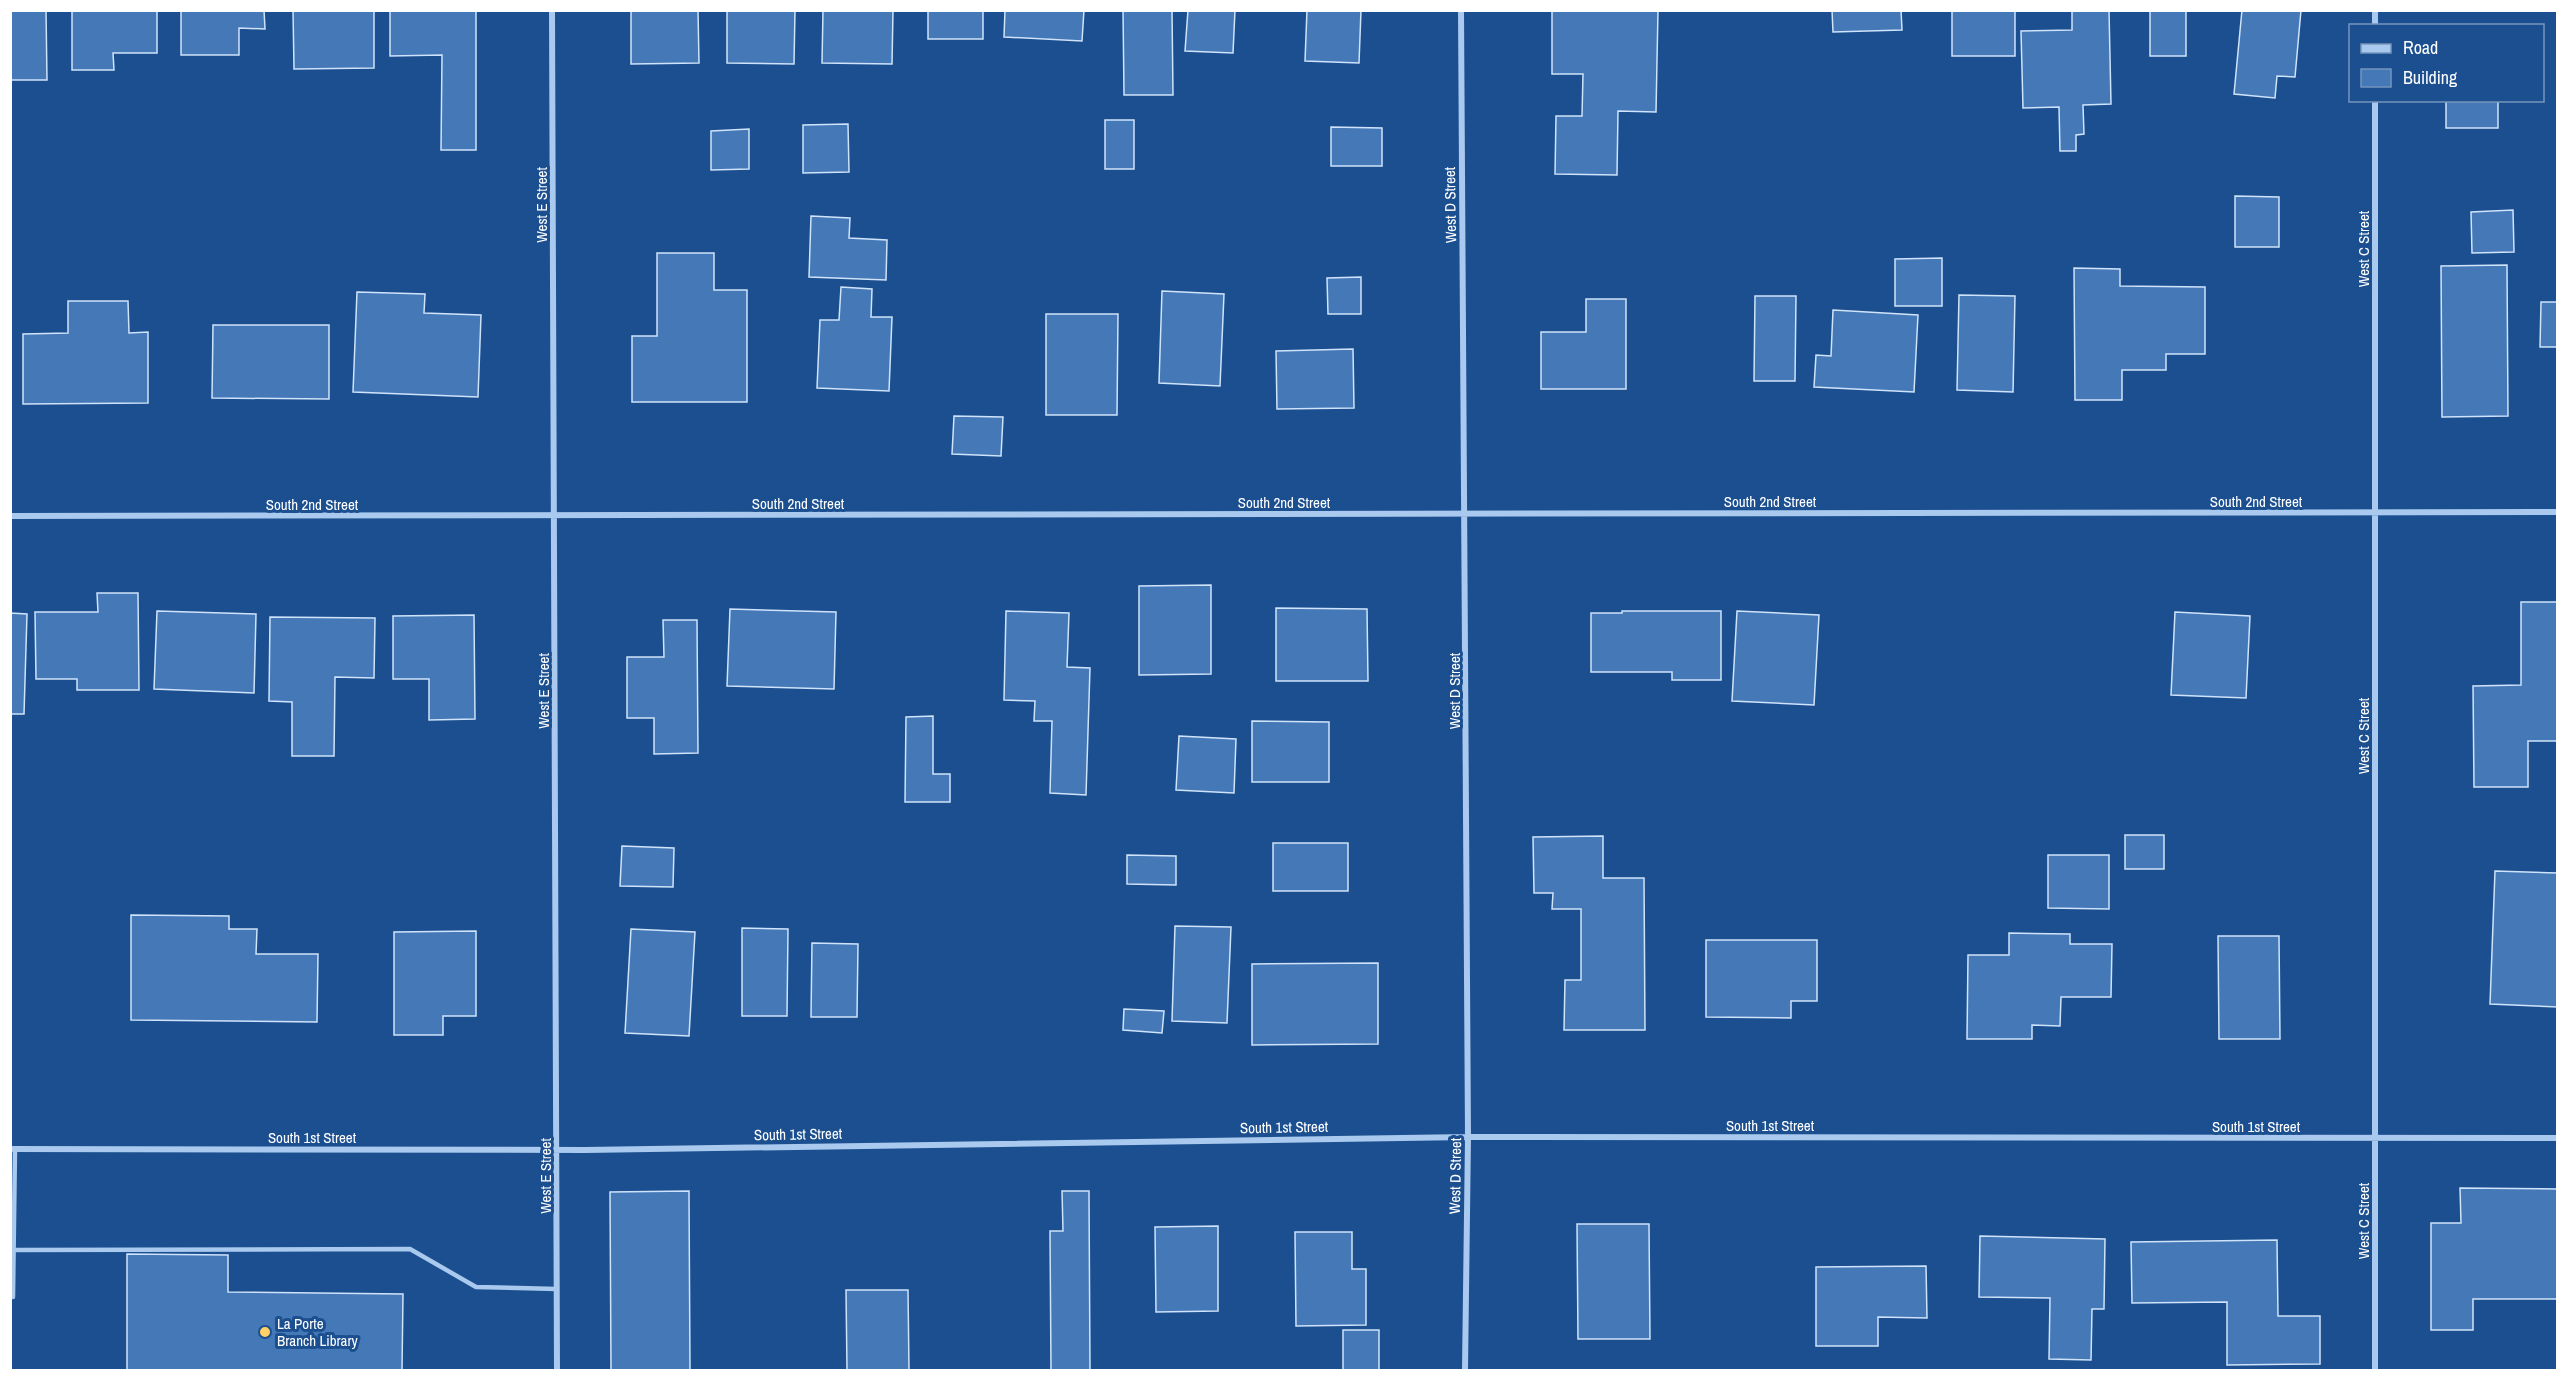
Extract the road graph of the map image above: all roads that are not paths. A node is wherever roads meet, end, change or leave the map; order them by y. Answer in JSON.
{"nodes":[{"id":1,"x":552,"y":10,"type":"edge"},
{"id":2,"x":1461,"y":10,"type":"edge"},
{"id":3,"x":2375,"y":102,"type":"edge"},
{"id":4,"x":2375,"y":512,"type":"junction"},
{"id":5,"x":2558,"y":512,"type":"edge"},
{"id":6,"x":1465,"y":514,"type":"junction"},
{"id":7,"x":554,"y":515,"type":"junction"},
{"id":8,"x":10,"y":516,"type":"edge"},
{"id":9,"x":1468,"y":1137,"type":"junction"},
{"id":10,"x":2375,"y":1138,"type":"junction"},
{"id":11,"x":2558,"y":1138,"type":"edge"},
{"id":12,"x":13,"y":1149,"type":"edge"},
{"id":13,"x":557,"y":1150,"type":"junction"},
{"id":14,"x":14,"y":1250,"type":"junction"},
{"id":15,"x":557,"y":1289,"type":"junction"},
{"id":16,"x":10,"y":1297,"type":"edge"},
{"id":17,"x":557,"y":1371,"type":"edge"},
{"id":18,"x":1465,"y":1371,"type":"edge"},
{"id":19,"x":2375,"y":1371,"type":"edge"}],
"edges":[{"from":1,"to":7,"type":"street","name":"West E Street"},
{"from":2,"to":6,"type":"street","name":"West D Street"},
{"from":3,"to":4,"type":"street","name":"West C Street"},
{"from":4,"to":5,"type":"street","name":"South 2nd Street"},
{"from":4,"to":6,"type":"street","name":"South 2nd Street"},
{"from":4,"to":10,"type":"street","name":"West C Street"},
{"from":6,"to":7,"type":"street","name":"South 2nd Street"},
{"from":6,"to":9,"type":"street","name":"West D Street"},
{"from":7,"to":8,"type":"street","name":"South 2nd Street"},
{"from":7,"to":13,"type":"street","name":"West E Street"},
{"from":9,"to":10,"type":"street","name":"South 1st Street"},
{"from":9,"to":13,"type":"street","name":"South 1st Street"},
{"from":9,"to":18,"type":"street","name":"West D Street"},
{"from":10,"to":11,"type":"street","name":"South 1st Street"},
{"from":10,"to":19,"type":"street","name":"West C Street"},
{"from":12,"to":13,"type":"street","name":"South 1st Street"},
{"from":12,"to":14,"type":"lane"},
{"from":13,"to":15,"type":"street","name":"West E Street"},
{"from":14,"to":15,"type":"lane"},
{"from":14,"to":16,"type":"lane"},
{"from":15,"to":17,"type":"street","name":"West E Street"}]}
